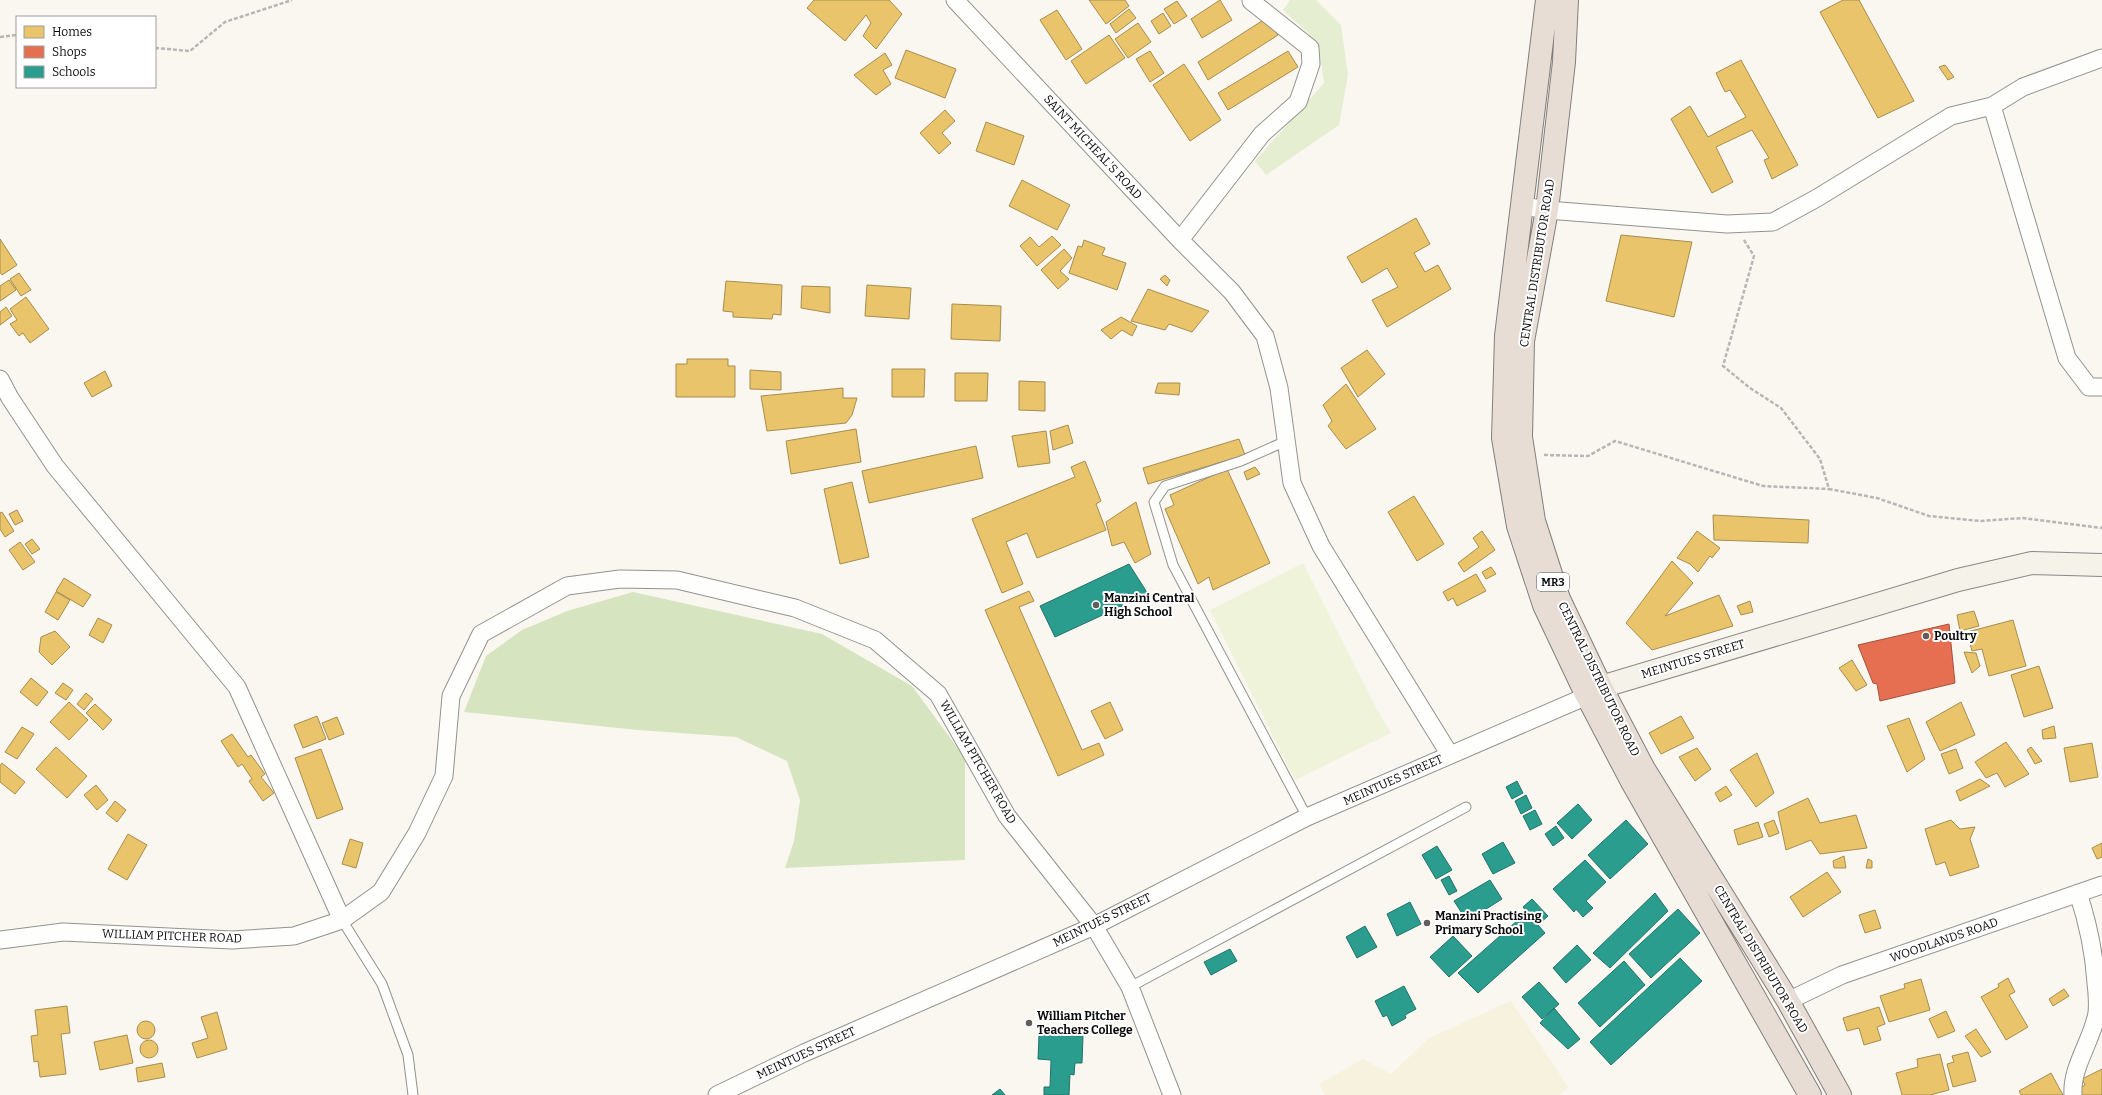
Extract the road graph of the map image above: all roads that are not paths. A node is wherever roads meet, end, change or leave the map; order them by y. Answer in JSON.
{"nodes":[{"id":1,"x":955,"y":0,"type":"edge"},
{"id":2,"x":1547,"y":0,"type":"edge"},
{"id":3,"x":1567,"y":0,"type":"edge"},
{"id":4,"x":1251,"y":1,"type":"dead end"},
{"id":5,"x":2102,"y":58,"type":"edge"},
{"id":6,"x":1992,"y":106,"type":"junction"},
{"id":7,"x":1523,"y":206,"type":"junction"},
{"id":8,"x":1547,"y":210,"type":"junction"},
{"id":9,"x":1180,"y":240,"type":"junction"},
{"id":10,"x":0,"y":379,"type":"edge"},
{"id":11,"x":2102,"y":387,"type":"edge"},
{"id":12,"x":1286,"y":441,"type":"junction"},
{"id":13,"x":2102,"y":565,"type":"edge"},
{"id":14,"x":1594,"y":691,"type":"junction"},
{"id":15,"x":1450,"y":755,"type":"junction"},
{"id":16,"x":1466,"y":807,"type":"dead end"},
{"id":17,"x":1307,"y":817,"type":"junction"},
{"id":18,"x":2102,"y":885,"type":"edge"},
{"id":19,"x":2078,"y":893,"type":"junction"},
{"id":20,"x":342,"y":920,"type":"junction"},
{"id":21,"x":1094,"y":926,"type":"junction"},
{"id":22,"x":0,"y":940,"type":"edge"},
{"id":23,"x":1130,"y":987,"type":"junction"},
{"id":24,"x":1788,"y":1001,"type":"junction"},
{"id":25,"x":413,"y":1095,"type":"edge"},
{"id":26,"x":717,"y":1095,"type":"edge"},
{"id":27,"x":1172,"y":1095,"type":"edge"},
{"id":28,"x":1810,"y":1095,"type":"edge"},
{"id":29,"x":1840,"y":1095,"type":"edge"},
{"id":30,"x":2073,"y":1095,"type":"edge"}],
"edges":[{"from":1,"to":9,"type":"street","name":"SAINT MICHEAL'S ROAD"},
{"from":2,"to":7,"type":"highway","name":"CENTRAL DISTRIBUTOR ROAD","number":"MR3"},
{"from":3,"to":8,"type":"highway","name":"CENTRAL DISTRIBUTOR ROAD","number":"MR3"},
{"from":4,"to":9,"type":"street"},
{"from":5,"to":6,"type":"street"},
{"from":6,"to":8,"type":"street"},
{"from":6,"to":11,"type":"street"},
{"from":7,"to":8,"type":"street"},
{"from":7,"to":14,"type":"highway","name":"CENTRAL DISTRIBUTOR ROAD","number":"MR3"},
{"from":8,"to":14,"type":"highway","name":"CENTRAL DISTRIBUTOR ROAD","number":"MR3"},
{"from":9,"to":12,"type":"street","name":"SAINT MICHEAL'S ROAD"},
{"from":10,"to":20,"type":"street"},
{"from":12,"to":15,"type":"street","name":"SAINT MICHEAL'S ROAD"},
{"from":12,"to":17,"type":"lane"},
{"from":13,"to":14,"type":"street","name":"MEINTUES STREET"},
{"from":14,"to":15,"type":"street","name":"MEINTUES STREET"},
{"from":14,"to":24,"type":"highway","name":"CENTRAL DISTRIBUTOR ROAD","number":"MR3"},
{"from":14,"to":28,"type":"highway","name":"CENTRAL DISTRIBUTOR ROAD","number":"MR3"},
{"from":15,"to":17,"type":"street","name":"MEINTUES STREET"},
{"from":16,"to":23,"type":"lane"},
{"from":17,"to":21,"type":"street","name":"MEINTUES STREET"},
{"from":18,"to":19,"type":"street","name":"WOODLANDS ROAD"},
{"from":19,"to":24,"type":"street","name":"WOODLANDS ROAD"},
{"from":19,"to":30,"type":"street"},
{"from":20,"to":21,"type":"street","name":"WILLIAM PITCHER ROAD"},
{"from":20,"to":22,"type":"street","name":"WILLIAM PITCHER ROAD"},
{"from":20,"to":25,"type":"lane"},
{"from":21,"to":23,"type":"street","name":"WILLIAM PITCHER ROAD"},
{"from":21,"to":26,"type":"street","name":"MEINTUES STREET"},
{"from":23,"to":27,"type":"street","name":"WILLIAM PITCHER ROAD"},
{"from":24,"to":29,"type":"highway","name":"CENTRAL DISTRIBUTOR ROAD","number":"MR3"}]}
